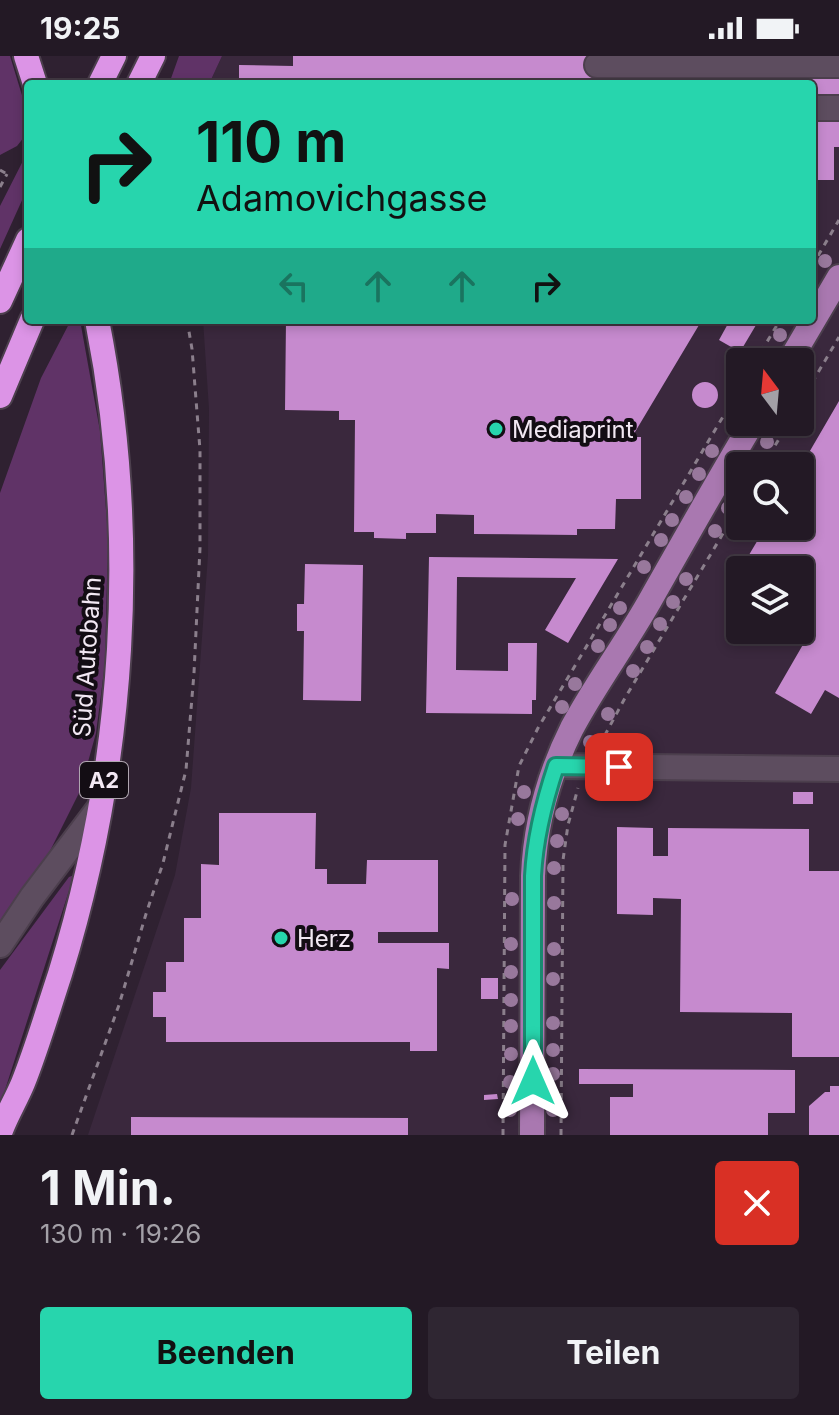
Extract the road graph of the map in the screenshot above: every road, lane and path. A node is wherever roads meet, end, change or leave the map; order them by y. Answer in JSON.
{"nodes":[{"id":1,"x":114,"y":56,"type":"edge"},
{"id":2,"x":153,"y":56,"type":"edge"},
{"id":3,"x":839,"y":65,"type":"edge"},
{"id":4,"x":597,"y":68,"type":"edge"},
{"id":5,"x":102,"y":80,"type":"edge"},
{"id":6,"x":141,"y":80,"type":"edge"},
{"id":7,"x":816,"y":108,"type":"edge"},
{"id":8,"x":839,"y":108,"type":"edge"},
{"id":9,"x":0,"y":171,"type":"edge"},
{"id":10,"x":0,"y":187,"type":"edge"},
{"id":11,"x":839,"y":220,"type":"edge"},
{"id":12,"x":24,"y":249,"type":"edge"},
{"id":13,"x":816,"y":259,"type":"edge"},
{"id":14,"x":839,"y":277,"type":"edge"},
{"id":15,"x":0,"y":301,"type":"edge"},
{"id":16,"x":816,"y":316,"type":"edge"},
{"id":17,"x":30,"y":324,"type":"edge"},
{"id":18,"x":187,"y":324,"type":"edge"},
{"id":19,"x":778,"y":324,"type":"edge"},
{"id":20,"x":811,"y":324,"type":"edge"},
{"id":21,"x":99,"y":329,"type":"edge"},
{"id":22,"x":839,"y":337,"type":"edge"},
{"id":23,"x":763,"y":348,"type":"edge"},
{"id":24,"x":797,"y":348,"type":"edge"},
{"id":25,"x":814,"y":379,"type":"edge"},
{"id":26,"x":0,"y":396,"type":"edge"},
{"id":27,"x":745,"y":436,"type":"edge"},
{"id":28,"x":726,"y":528,"type":"edge"},
{"id":29,"x":556,"y":766,"type":"junction"},
{"id":30,"x":588,"y":766,"type":"junction"},
{"id":31,"x":839,"y":769,"type":"edge"},
{"id":32,"x":100,"y":807,"type":"junction"},
{"id":33,"x":0,"y":945,"type":"edge"},
{"id":34,"x":22,"y":1084,"type":"junction"},
{"id":35,"x":0,"y":1133,"type":"edge"},
{"id":36,"x":15,"y":1135,"type":"edge"},
{"id":37,"x":72,"y":1135,"type":"edge"},
{"id":38,"x":532,"y":1135,"type":"edge"},
{"id":39,"x":561,"y":1135,"type":"edge"}],
"edges":[{"from":1,"to":5,"type":"highway"},
{"from":2,"to":6,"type":"highway"},
{"from":3,"to":4,"type":"street"},
{"from":7,"to":8,"type":"street"},
{"from":9,"to":10,"type":"path"},
{"from":11,"to":13,"type":"path"},
{"from":12,"to":15,"type":"highway"},
{"from":14,"to":16,"type":"main road"},
{"from":17,"to":26,"type":"highway"},
{"from":18,"to":37,"type":"path"},
{"from":19,"to":23,"type":"path"},
{"from":20,"to":24,"type":"main road"},
{"from":21,"to":32,"type":"highway","name":"Süd Autobahn","number":"A2"},
{"from":22,"to":25,"type":"path"},
{"from":27,"to":29,"type":"main road"},
{"from":28,"to":30,"type":"path"},
{"from":29,"to":30,"type":"street"},
{"from":29,"to":38,"type":"main road"},
{"from":30,"to":31,"type":"street"},
{"from":30,"to":39,"type":"path"},
{"from":32,"to":33,"type":"street"},
{"from":32,"to":34,"type":"highway","name":"Süd Autobahn","number":"A2"},
{"from":34,"to":35,"type":"highway","number":"A2"},
{"from":34,"to":36,"type":"highway"}]}
